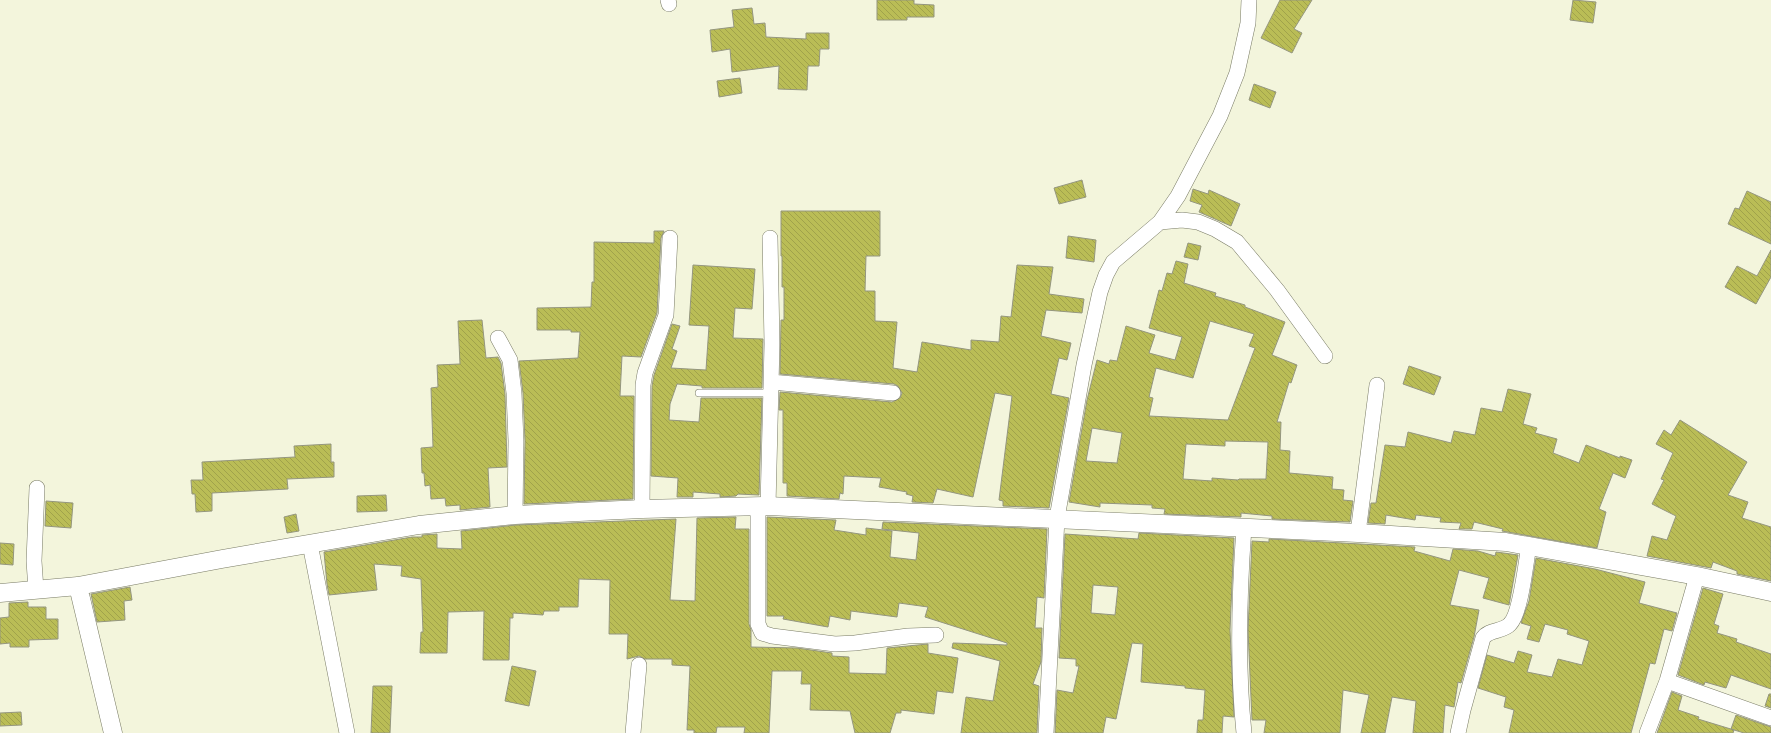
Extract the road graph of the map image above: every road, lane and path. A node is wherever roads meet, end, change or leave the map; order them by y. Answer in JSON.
{"nodes":[{"id":1,"x":1249,"y":0,"type":"edge"},
{"id":2,"x":1160,"y":222,"type":"junction"},
{"id":3,"x":670,"y":238,"type":"dead end"},
{"id":4,"x":770,"y":238,"type":"dead end"},
{"id":5,"x":498,"y":338,"type":"dead end"},
{"id":6,"x":1325,"y":356,"type":"dead end"},
{"id":7,"x":1377,"y":385,"type":"dead end"},
{"id":8,"x":771,"y":387,"type":"junction"},
{"id":9,"x":699,"y":393,"type":"dead end"},
{"id":10,"x":893,"y":393,"type":"dead end"},
{"id":11,"x":37,"y":488,"type":"dead end"},
{"id":12,"x":763,"y":507,"type":"junction"},
{"id":13,"x":642,"y":509,"type":"junction"},
{"id":14,"x":515,"y":515,"type":"junction"},
{"id":15,"x":1057,"y":518,"type":"junction"},
{"id":16,"x":1244,"y":527,"type":"junction"},
{"id":17,"x":1358,"y":533,"type":"junction"},
{"id":18,"x":310,"y":544,"type":"junction"},
{"id":19,"x":1529,"y":545,"type":"junction"},
{"id":20,"x":1697,"y":576,"type":"junction"},
{"id":21,"x":78,"y":586,"type":"junction"},
{"id":22,"x":36,"y":590,"type":"junction"},
{"id":23,"x":1771,"y":592,"type":"edge"},
{"id":24,"x":0,"y":593,"type":"edge"},
{"id":25,"x":936,"y":635,"type":"dead end"},
{"id":26,"x":639,"y":665,"type":"dead end"},
{"id":27,"x":1667,"y":681,"type":"junction"},
{"id":28,"x":1771,"y":718,"type":"edge"},
{"id":29,"x":113,"y":733,"type":"edge"},
{"id":30,"x":347,"y":733,"type":"edge"},
{"id":31,"x":633,"y":733,"type":"edge"},
{"id":32,"x":1046,"y":733,"type":"edge"},
{"id":33,"x":1244,"y":733,"type":"edge"},
{"id":34,"x":1458,"y":733,"type":"edge"},
{"id":35,"x":1648,"y":733,"type":"edge"}],
"edges":[{"from":1,"to":2,"type":"street"},
{"from":2,"to":6,"type":"street"},
{"from":2,"to":15,"type":"street"},
{"from":3,"to":13,"type":"street"},
{"from":4,"to":8,"type":"street"},
{"from":5,"to":14,"type":"street"},
{"from":7,"to":17,"type":"street"},
{"from":8,"to":9,"type":"lane"},
{"from":8,"to":10,"type":"street"},
{"from":8,"to":12,"type":"street"},
{"from":11,"to":22,"type":"street"},
{"from":12,"to":13,"type":"street"},
{"from":12,"to":15,"type":"street"},
{"from":12,"to":25,"type":"street"},
{"from":13,"to":14,"type":"street"},
{"from":14,"to":18,"type":"street"},
{"from":15,"to":16,"type":"street"},
{"from":15,"to":32,"type":"street"},
{"from":16,"to":17,"type":"street"},
{"from":16,"to":33,"type":"street"},
{"from":17,"to":19,"type":"street"},
{"from":18,"to":21,"type":"street"},
{"from":18,"to":30,"type":"street"},
{"from":19,"to":20,"type":"street"},
{"from":19,"to":34,"type":"street"},
{"from":20,"to":23,"type":"street"},
{"from":20,"to":27,"type":"street"},
{"from":21,"to":22,"type":"street"},
{"from":21,"to":29,"type":"street"},
{"from":22,"to":24,"type":"street"},
{"from":26,"to":31,"type":"street"},
{"from":27,"to":28,"type":"street"},
{"from":27,"to":35,"type":"street"}]}
